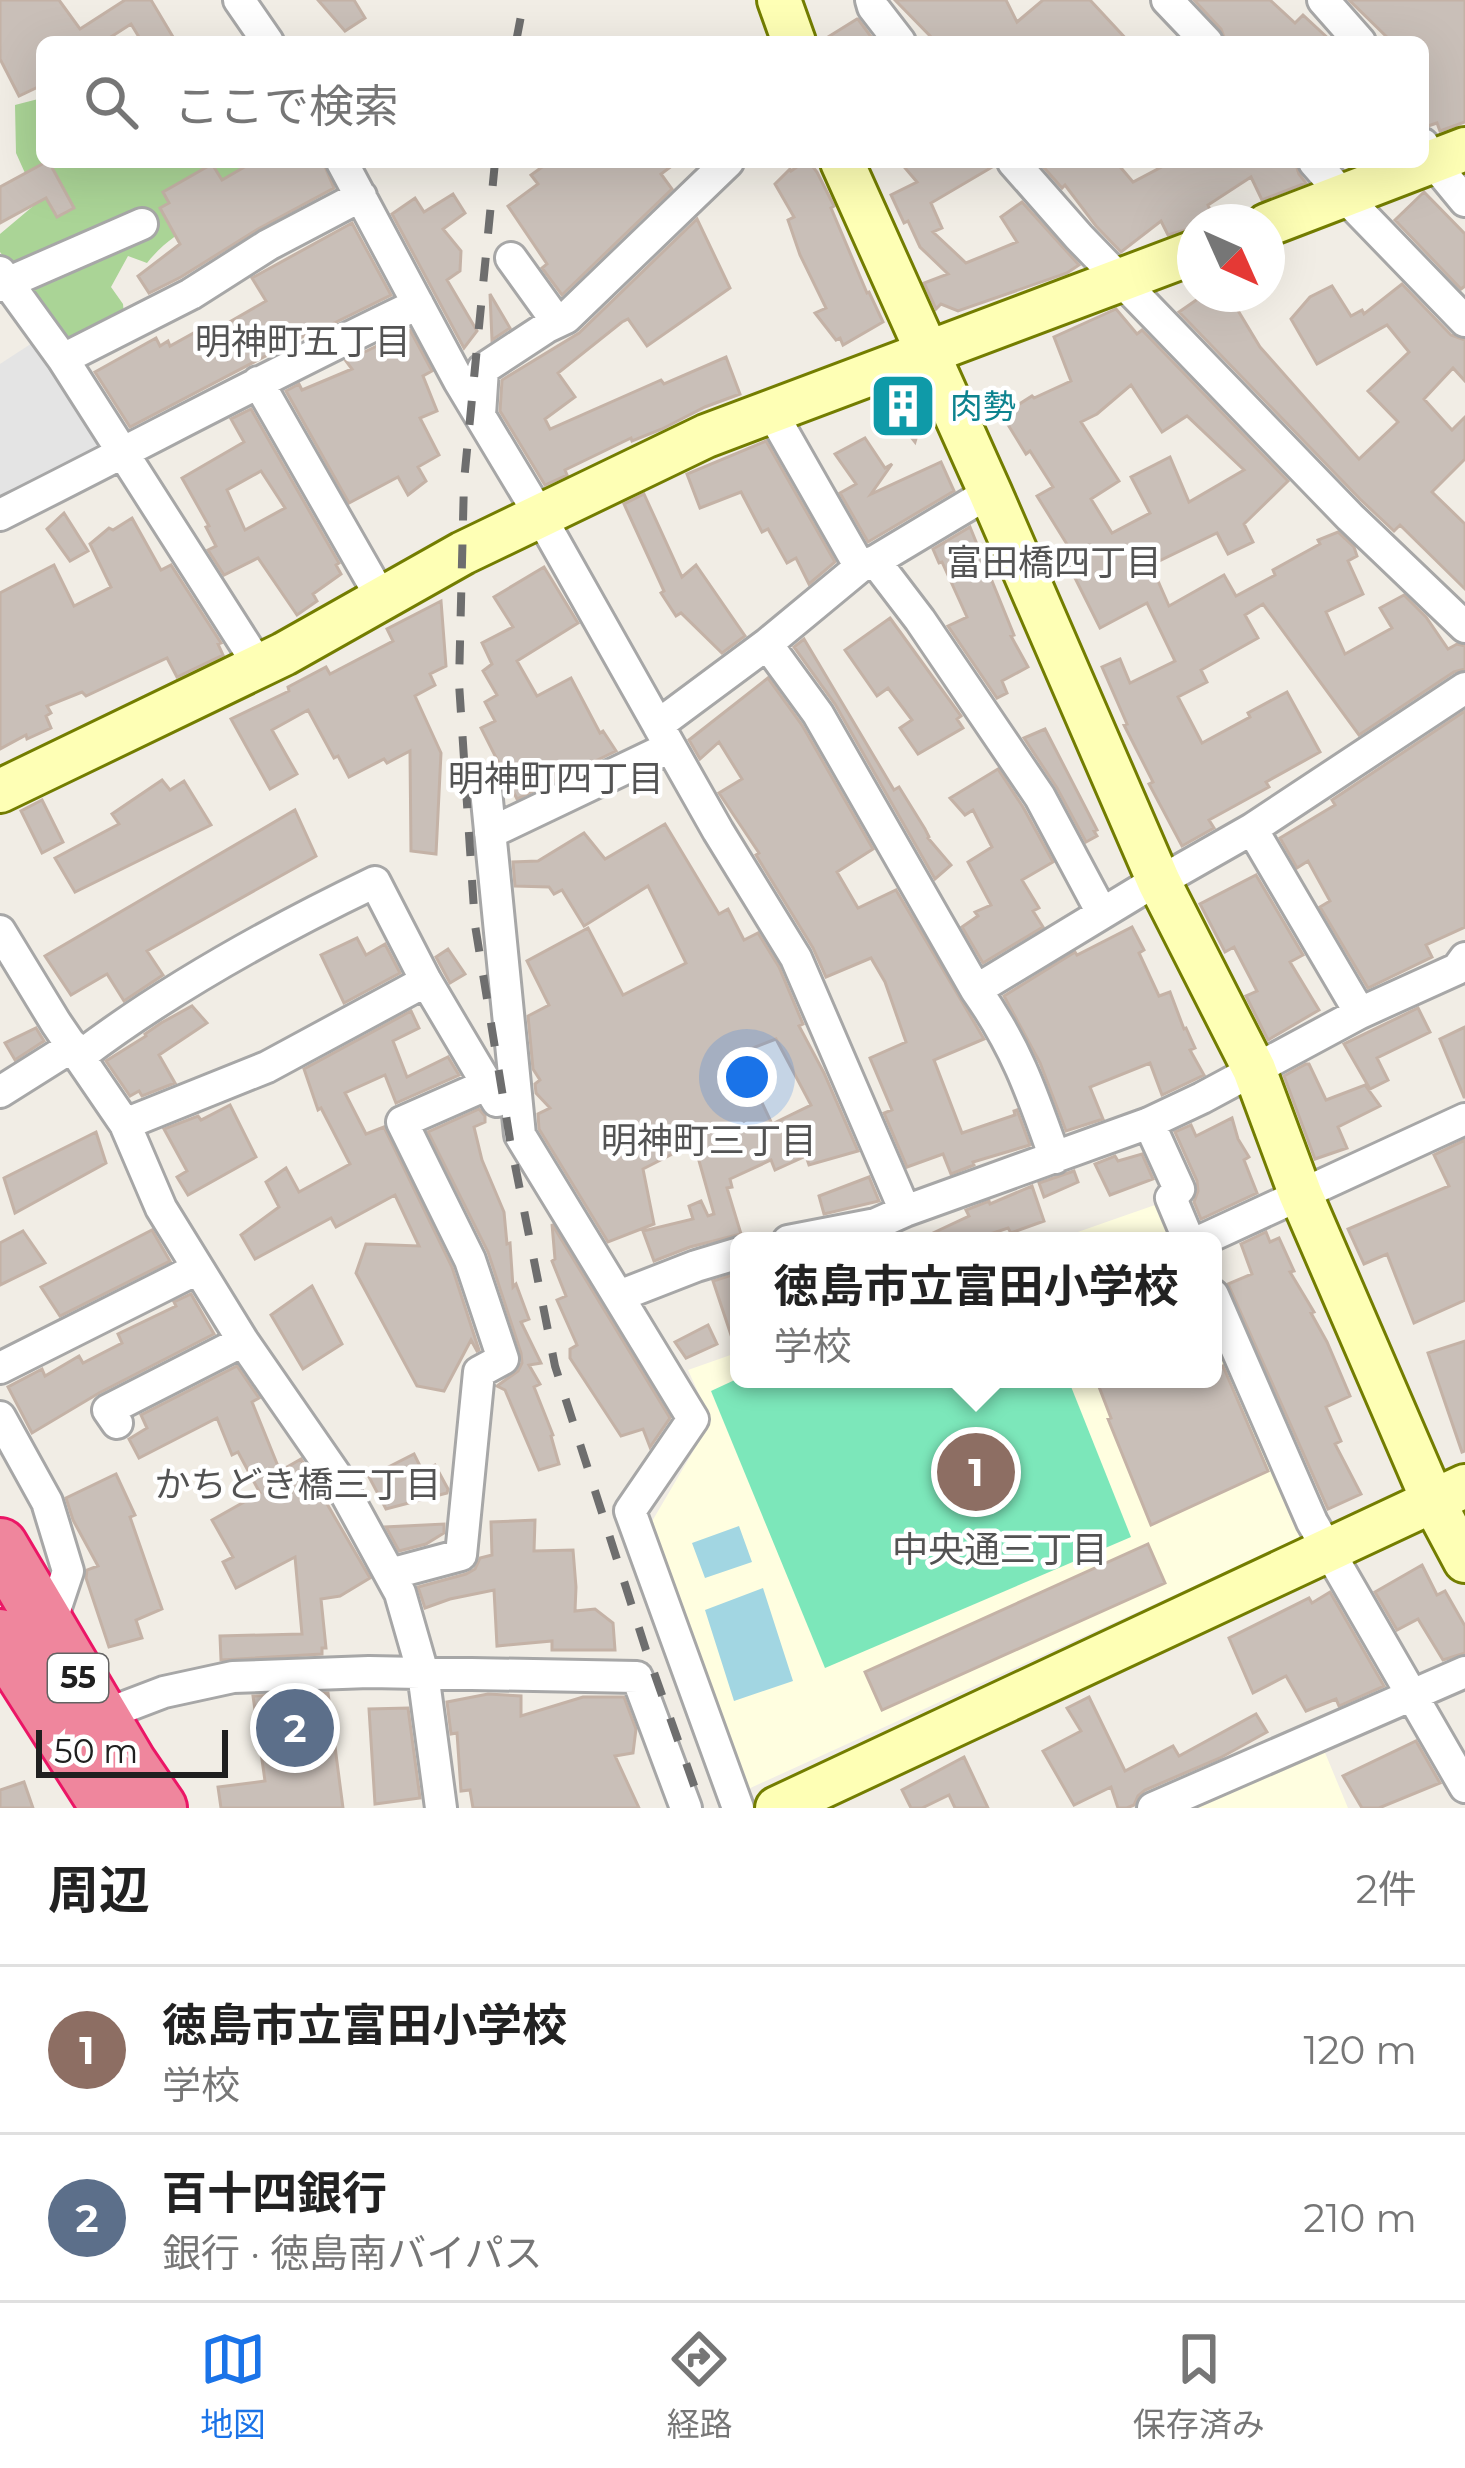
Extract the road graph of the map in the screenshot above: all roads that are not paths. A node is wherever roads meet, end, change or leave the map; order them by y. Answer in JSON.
{"nodes":[{"id":1,"x":239,"y":0,"type":"edge"},
{"id":2,"x":779,"y":0,"type":"edge"},
{"id":3,"x":872,"y":0,"type":"edge"},
{"id":4,"x":1167,"y":0,"type":"edge"},
{"id":5,"x":1323,"y":0,"type":"edge"},
{"id":6,"x":258,"y":36,"type":"edge"},
{"id":7,"x":792,"y":36,"type":"edge"},
{"id":8,"x":895,"y":36,"type":"edge"},
{"id":9,"x":1201,"y":36,"type":"edge"},
{"id":10,"x":1355,"y":36,"type":"edge"},
{"id":11,"x":1440,"y":152,"type":"edge"},
{"id":12,"x":345,"y":168,"type":"edge"},
{"id":13,"x":722,"y":168,"type":"edge"},
{"id":14,"x":845,"y":168,"type":"edge"},
{"id":15,"x":1018,"y":168,"type":"edge"},
{"id":16,"x":1319,"y":168,"type":"edge"},
{"id":17,"x":1405,"y":168,"type":"edge"},
{"id":18,"x":361,"y":196,"type":"junction"},
{"id":19,"x":1343,"y":196,"type":"junction"},
{"id":20,"x":1465,"y":201,"type":"edge"},
{"id":21,"x":1285,"y":218,"type":"edge"},
{"id":22,"x":142,"y":224,"type":"dead end"},
{"id":23,"x":511,"y":258,"type":"dead end"},
{"id":24,"x":1177,"y":259,"type":"edge"},
{"id":25,"x":1121,"y":279,"type":"junction"},
{"id":26,"x":2,"y":280,"type":"edge"},
{"id":27,"x":418,"y":304,"type":"junction"},
{"id":28,"x":1461,"y":310,"type":"edge"},
{"id":29,"x":557,"y":322,"type":"junction"},
{"id":30,"x":927,"y":351,"type":"junction"},
{"id":31,"x":63,"y":359,"type":"junction"},
{"id":32,"x":258,"y":382,"type":"junction"},
{"id":33,"x":771,"y":411,"type":"junction"},
{"id":34,"x":480,"y":415,"type":"junction"},
{"id":35,"x":124,"y":453,"type":"junction"},
{"id":36,"x":990,"y":491,"type":"junction"},
{"id":37,"x":539,"y":514,"type":"junction"},
{"id":38,"x":0,"y":515,"type":"edge"},
{"id":39,"x":867,"y":564,"type":"junction"},
{"id":40,"x":382,"y":599,"type":"junction"},
{"id":41,"x":1465,"y":626,"type":"edge"},
{"id":42,"x":767,"y":644,"type":"junction"},
{"id":43,"x":259,"y":666,"type":"junction"},
{"id":44,"x":1465,"y":688,"type":"edge"},
{"id":45,"x":664,"y":735,"type":"junction"},
{"id":46,"x":486,"y":790,"type":"dead end"},
{"id":47,"x":0,"y":791,"type":"edge"},
{"id":48,"x":1252,"y":829,"type":"junction"},
{"id":49,"x":490,"y":833,"type":"junction"},
{"id":50,"x":1159,"y":880,"type":"junction"},
{"id":51,"x":1102,"y":914,"type":"junction"},
{"id":52,"x":0,"y":931,"type":"edge"},
{"id":53,"x":1462,"y":971,"type":"edge"},
{"id":54,"x":426,"y":981,"type":"junction"},
{"id":55,"x":976,"y":991,"type":"junction"},
{"id":56,"x":1360,"y":1013,"type":"junction"},
{"id":57,"x":76,"y":1051,"type":"junction"},
{"id":58,"x":1254,"y":1069,"type":"junction"},
{"id":59,"x":486,"y":1085,"type":"junction"},
{"id":60,"x":0,"y":1092,"type":"edge"},
{"id":61,"x":1465,"y":1119,"type":"edge"},
{"id":62,"x":1149,"y":1123,"type":"junction"},
{"id":63,"x":125,"y":1124,"type":"junction"},
{"id":64,"x":520,"y":1135,"type":"junction"},
{"id":65,"x":1055,"y":1159,"type":"junction"},
{"id":66,"x":1300,"y":1193,"type":"junction"},
{"id":67,"x":905,"y":1211,"type":"junction"},
{"id":68,"x":835,"y":1232,"type":"edge"},
{"id":69,"x":1186,"y":1232,"type":"edge"},
{"id":70,"x":1219,"y":1232,"type":"edge"},
{"id":71,"x":730,"y":1256,"type":"edge"},
{"id":72,"x":197,"y":1269,"type":"junction"},
{"id":73,"x":619,"y":1296,"type":"junction"},
{"id":74,"x":1222,"y":1316,"type":"edge"},
{"id":75,"x":243,"y":1341,"type":"junction"},
{"id":76,"x":0,"y":1368,"type":"edge"},
{"id":77,"x":0,"y":1417,"type":"edge"},
{"id":78,"x":117,"y":1424,"type":"dead end"},
{"id":79,"x":1449,"y":1493,"type":"edge"},
{"id":80,"x":0,"y":1546,"type":"edge"},
{"id":81,"x":1329,"y":1552,"type":"junction"},
{"id":82,"x":1465,"y":1561,"type":"edge"},
{"id":83,"x":390,"y":1574,"type":"junction"},
{"id":84,"x":24,"y":1633,"type":"edge"},
{"id":85,"x":1465,"y":1672,"type":"edge"},
{"id":86,"x":423,"y":1673,"type":"junction"},
{"id":87,"x":1410,"y":1694,"type":"junction"},
{"id":88,"x":101,"y":1716,"type":"junction"},
{"id":89,"x":1465,"y":1787,"type":"edge"},
{"id":90,"x":787,"y":1806,"type":"edge"},
{"id":91,"x":109,"y":1808,"type":"edge"},
{"id":92,"x":159,"y":1808,"type":"edge"},
{"id":93,"x":441,"y":1808,"type":"edge"},
{"id":94,"x":686,"y":1808,"type":"edge"},
{"id":95,"x":738,"y":1808,"type":"edge"},
{"id":96,"x":1153,"y":1808,"type":"edge"}],
"edges":[{"from":1,"to":6,"type":"street"},
{"from":2,"to":7,"type":"street"},
{"from":3,"to":8,"type":"street"},
{"from":4,"to":9,"type":"street"},
{"from":5,"to":10,"type":"street"},
{"from":11,"to":20,"type":"street"},
{"from":12,"to":18,"type":"street"},
{"from":13,"to":29,"type":"street"},
{"from":14,"to":30,"type":"street"},
{"from":15,"to":25,"type":"street"},
{"from":16,"to":19,"type":"street"},
{"from":17,"to":19,"type":"street"},
{"from":18,"to":27,"type":"street"},
{"from":18,"to":31,"type":"street"},
{"from":19,"to":21,"type":"street"},
{"from":19,"to":28,"type":"street"},
{"from":22,"to":26,"type":"street"},
{"from":23,"to":29,"type":"street"},
{"from":24,"to":25,"type":"street"},
{"from":25,"to":30,"type":"street"},
{"from":25,"to":41,"type":"street"},
{"from":26,"to":31,"type":"street"},
{"from":27,"to":32,"type":"street"},
{"from":27,"to":34,"type":"street"},
{"from":29,"to":34,"type":"street"},
{"from":30,"to":33,"type":"street"},
{"from":30,"to":36,"type":"street"},
{"from":31,"to":35,"type":"street"},
{"from":32,"to":35,"type":"street"},
{"from":32,"to":40,"type":"street"},
{"from":33,"to":37,"type":"street"},
{"from":33,"to":39,"type":"street"},
{"from":34,"to":37,"type":"street"},
{"from":35,"to":38,"type":"street"},
{"from":35,"to":43,"type":"street"},
{"from":36,"to":39,"type":"street"},
{"from":36,"to":50,"type":"street"},
{"from":37,"to":40,"type":"street"},
{"from":37,"to":45,"type":"street"},
{"from":39,"to":42,"type":"street"},
{"from":39,"to":51,"type":"street"},
{"from":40,"to":43,"type":"street"},
{"from":42,"to":45,"type":"street"},
{"from":42,"to":55,"type":"street"},
{"from":43,"to":47,"type":"street"},
{"from":44,"to":48,"type":"street"},
{"from":45,"to":49,"type":"street"},
{"from":45,"to":67,"type":"street"},
{"from":46,"to":49,"type":"street"},
{"from":48,"to":50,"type":"street"},
{"from":48,"to":56,"type":"street"},
{"from":49,"to":64,"type":"street"},
{"from":50,"to":51,"type":"street"},
{"from":50,"to":58,"type":"street"},
{"from":51,"to":55,"type":"street"},
{"from":52,"to":57,"type":"street"},
{"from":53,"to":56,"type":"street"},
{"from":54,"to":57,"type":"street"},
{"from":54,"to":59,"type":"street"},
{"from":54,"to":63,"type":"street"},
{"from":55,"to":65,"type":"street"},
{"from":56,"to":58,"type":"street"},
{"from":57,"to":60,"type":"street"},
{"from":57,"to":63,"type":"street"},
{"from":58,"to":62,"type":"street"},
{"from":58,"to":66,"type":"street"},
{"from":59,"to":64,"type":"street"},
{"from":59,"to":83,"type":"street"},
{"from":61,"to":66,"type":"street"},
{"from":62,"to":65,"type":"street"},
{"from":62,"to":69,"type":"street"},
{"from":63,"to":72,"type":"street"},
{"from":64,"to":73,"type":"street"},
{"from":65,"to":67,"type":"street"},
{"from":66,"to":70,"type":"street"},
{"from":66,"to":79,"type":"street"},
{"from":67,"to":68,"type":"street"},
{"from":71,"to":73,"type":"street"},
{"from":72,"to":75,"type":"street"},
{"from":72,"to":76,"type":"street"},
{"from":73,"to":95,"type":"street"},
{"from":74,"to":81,"type":"street"},
{"from":75,"to":78,"type":"street"},
{"from":75,"to":83,"type":"street"},
{"from":77,"to":84,"type":"street"},
{"from":79,"to":81,"type":"street"},
{"from":79,"to":82,"type":"street"},
{"from":80,"to":84,"type":"highway","number":"55"},
{"from":81,"to":87,"type":"street"},
{"from":81,"to":90,"type":"street"},
{"from":83,"to":86,"type":"street"},
{"from":84,"to":88,"type":"highway","number":"55"},
{"from":84,"to":91,"type":"highway","number":"55"},
{"from":85,"to":87,"type":"street"},
{"from":86,"to":88,"type":"street"},
{"from":86,"to":93,"type":"street"},
{"from":86,"to":94,"type":"street"},
{"from":87,"to":89,"type":"street"},
{"from":87,"to":96,"type":"street"},
{"from":88,"to":92,"type":"highway","number":"55"}]}
